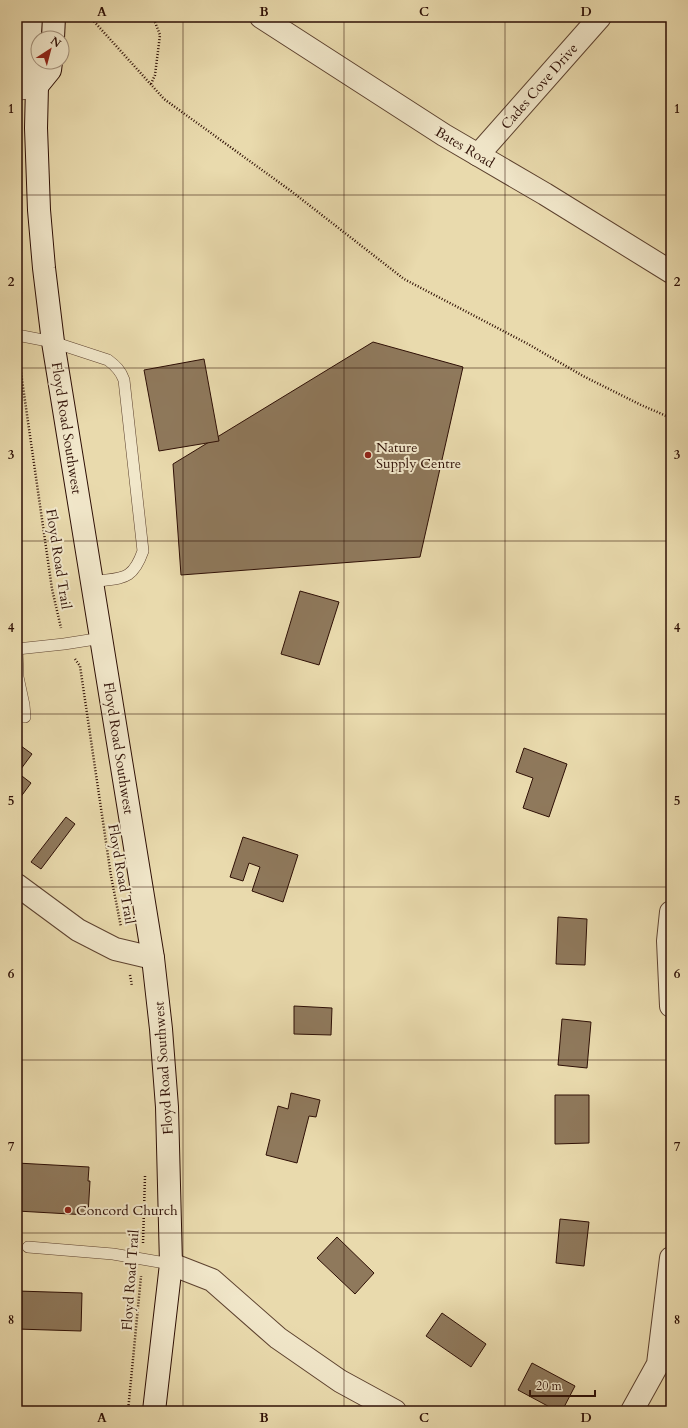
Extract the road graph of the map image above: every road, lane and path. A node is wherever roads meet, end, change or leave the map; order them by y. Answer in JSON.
{"nodes":[{"id":1,"x":31,"y":17,"type":"edge"},
{"id":2,"x":54,"y":17,"type":"edge"},
{"id":3,"x":90,"y":17,"type":"edge"},
{"id":4,"x":153,"y":17,"type":"edge"},
{"id":5,"x":261,"y":17,"type":"edge"},
{"id":6,"x":600,"y":17,"type":"edge"},
{"id":7,"x":53,"y":30,"type":"edge"},
{"id":8,"x":50,"y":70,"type":"edge"},
{"id":9,"x":151,"y":84,"type":"junction"},
{"id":10,"x":27,"y":88,"type":"edge"},
{"id":11,"x":478,"y":155,"type":"junction"},
{"id":12,"x":671,"y":272,"type":"edge"},
{"id":13,"x":17,"y":334,"type":"edge"},
{"id":14,"x":53,"y":342,"type":"junction"},
{"id":15,"x":17,"y":348,"type":"edge"},
{"id":16,"x":671,"y":418,"type":"edge"},
{"id":17,"x":92,"y":582,"type":"junction"},
{"id":18,"x":102,"y":638,"type":"junction"},
{"id":19,"x":64,"y":644,"type":"junction"},
{"id":20,"x":17,"y":649,"type":"edge"},
{"id":21,"x":25,"y":717,"type":"dead end"},
{"id":22,"x":17,"y":885,"type":"edge"},
{"id":23,"x":671,"y":912,"type":"edge"},
{"id":24,"x":126,"y":951,"type":"junction"},
{"id":25,"x":153,"y":958,"type":"junction"},
{"id":26,"x":133,"y":988,"type":"dead end"},
{"id":27,"x":671,"y":1006,"type":"edge"},
{"id":28,"x":145,"y":1172,"type":"dead end"},
{"id":29,"x":28,"y":1247,"type":"dead end"},
{"id":30,"x":671,"y":1258,"type":"edge"},
{"id":31,"x":143,"y":1259,"type":"junction"},
{"id":32,"x":170,"y":1264,"type":"junction"},
{"id":33,"x":128,"y":1411,"type":"edge"},
{"id":34,"x":154,"y":1411,"type":"edge"},
{"id":35,"x":395,"y":1411,"type":"edge"},
{"id":36,"x":632,"y":1411,"type":"edge"}],
"edges":[{"from":1,"to":10,"type":"main road","name":"Floyd Road Southwest"},
{"from":2,"to":7,"type":"main road"},
{"from":3,"to":9,"type":"path"},
{"from":4,"to":9,"type":"path"},
{"from":5,"to":11,"type":"main road","name":"Bates Road"},
{"from":6,"to":11,"type":"main road","name":"Cades Cove Drive"},
{"from":8,"to":10,"type":"main road"},
{"from":9,"to":16,"type":"path"},
{"from":10,"to":14,"type":"main road","name":"Floyd Road Southwest"},
{"from":11,"to":12,"type":"main road","name":"Bates Road"},
{"from":13,"to":14,"type":"lane"},
{"from":14,"to":17,"type":"main road","name":"Floyd Road Southwest"},
{"from":14,"to":17,"type":"lane"},
{"from":15,"to":19,"type":"path","name":"Floyd Road Trail"},
{"from":17,"to":18,"type":"main road","name":"Floyd Road Southwest"},
{"from":18,"to":19,"type":"lane"},
{"from":18,"to":25,"type":"main road","name":"Floyd Road Southwest"},
{"from":19,"to":20,"type":"lane"},
{"from":19,"to":24,"type":"path","name":"Floyd Road Trail"},
{"from":20,"to":21,"type":"lane"},
{"from":22,"to":24,"type":"main road"},
{"from":23,"to":27,"type":"main road"},
{"from":24,"to":25,"type":"main road"},
{"from":24,"to":26,"type":"path","name":"Floyd Road Trail"},
{"from":25,"to":32,"type":"main road","name":"Floyd Road Southwest"},
{"from":28,"to":31,"type":"path","name":"Floyd Road Trail"},
{"from":29,"to":31,"type":"lane"},
{"from":30,"to":36,"type":"main road"},
{"from":31,"to":32,"type":"lane"},
{"from":31,"to":33,"type":"path","name":"Floyd Road Trail"},
{"from":32,"to":34,"type":"main road","name":"Floyd Road Southwest"},
{"from":32,"to":35,"type":"main road"}]}
